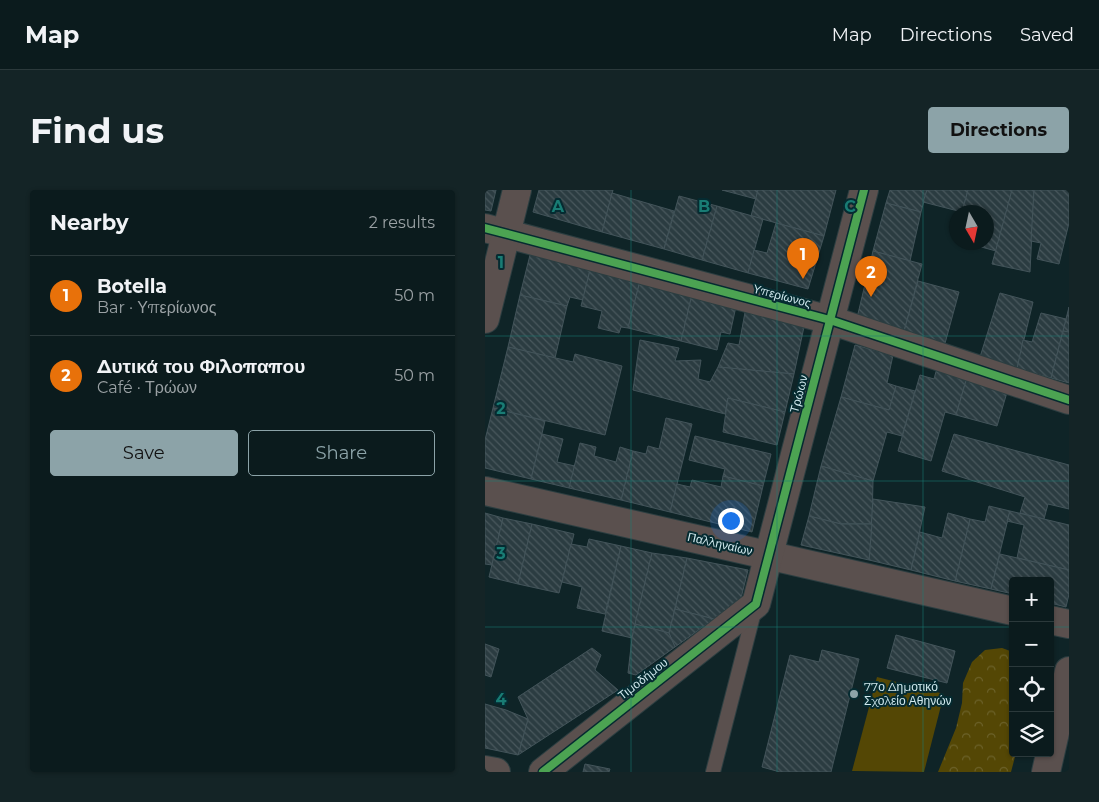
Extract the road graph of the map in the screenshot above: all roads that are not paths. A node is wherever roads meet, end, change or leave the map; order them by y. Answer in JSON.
{"nodes":[{"id":1,"x":517,"y":190,"type":"edge"},
{"id":2,"x":864,"y":190,"type":"edge"},
{"id":3,"x":495,"y":230,"type":"edge"},
{"id":4,"x":485,"y":319,"type":"edge"},
{"id":5,"x":830,"y":320,"type":"junction"},
{"id":6,"x":1069,"y":400,"type":"edge"},
{"id":7,"x":485,"y":491,"type":"edge"},
{"id":8,"x":769,"y":555,"type":"junction"},
{"id":9,"x":756,"y":604,"type":"junction"},
{"id":10,"x":1009,"y":610,"type":"edge"},
{"id":11,"x":1054,"y":621,"type":"edge"},
{"id":12,"x":1069,"y":624,"type":"edge"},
{"id":13,"x":1069,"y":671,"type":"edge"},
{"id":14,"x":485,"y":770,"type":"edge"},
{"id":15,"x":496,"y":772,"type":"edge"},
{"id":16,"x":543,"y":772,"type":"edge"},
{"id":17,"x":713,"y":772,"type":"edge"},
{"id":18,"x":1046,"y":772,"type":"edge"}],
"edges":[{"from":1,"to":3,"type":"street"},
{"from":2,"to":5,"type":"street","name":"Τρώων"},
{"from":3,"to":4,"type":"street"},
{"from":3,"to":5,"type":"street","name":"Υπερίωνος"},
{"from":5,"to":6,"type":"street","name":"Υπερίωνος"},
{"from":5,"to":8,"type":"street","name":"Τρώων"},
{"from":7,"to":8,"type":"street","name":"Παλληναίων"},
{"from":8,"to":9,"type":"street","name":"Τρώων"},
{"from":8,"to":10,"type":"street","name":"Παλληναίων"},
{"from":9,"to":16,"type":"street","name":"Τιμοδήμου"},
{"from":9,"to":17,"type":"lane","name":"Τρώων"},
{"from":11,"to":12,"type":"street"},
{"from":13,"to":18,"type":"street"},
{"from":14,"to":15,"type":"street"}]}
